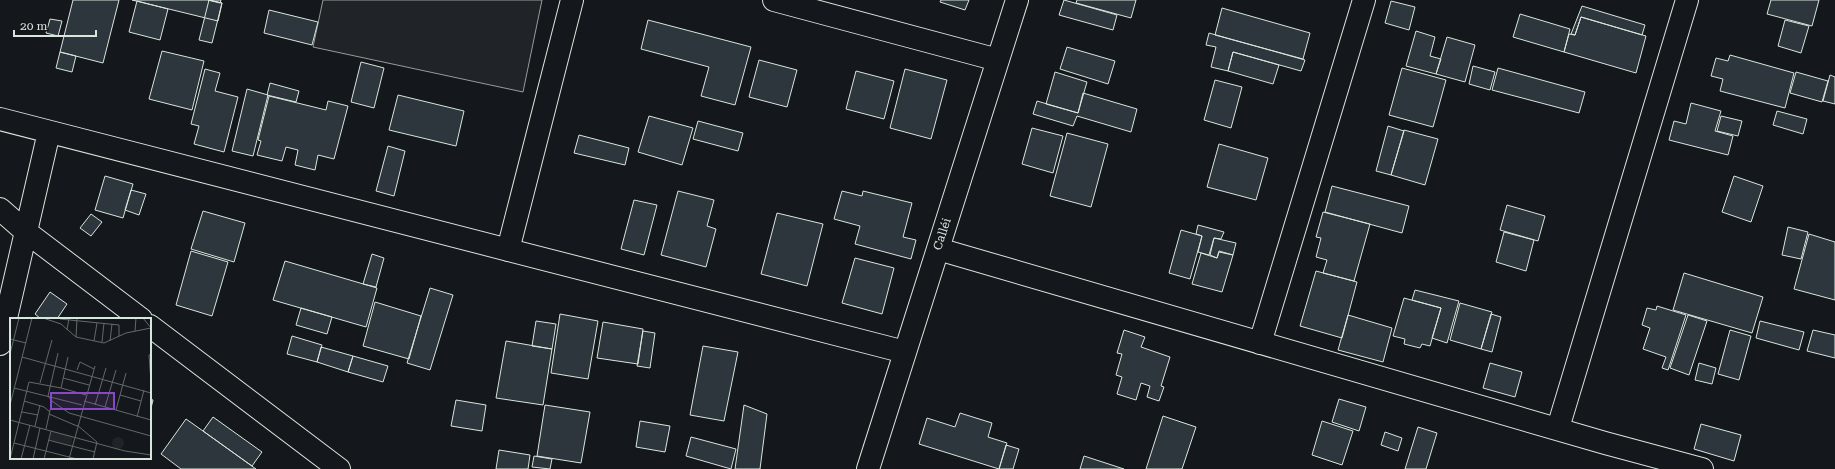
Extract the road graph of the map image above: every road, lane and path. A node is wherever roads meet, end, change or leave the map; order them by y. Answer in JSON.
{"nodes":[{"id":1,"x":572,"y":0,"type":"edge"},
{"id":2,"x":774,"y":0,"type":"edge"},
{"id":3,"x":1017,"y":0,"type":"edge"},
{"id":4,"x":1364,"y":0,"type":"edge"},
{"id":5,"x":1687,"y":0,"type":"edge"},
{"id":6,"x":998,"y":60,"type":"junction"},
{"id":7,"x":0,"y":119,"type":"edge"},
{"id":8,"x":49,"y":132,"type":"junction"},
{"id":9,"x":0,"y":208,"type":"edge"},
{"id":10,"x":25,"y":231,"type":"junction"},
{"id":11,"x":938,"y":249,"type":"junction"},
{"id":12,"x":508,"y":250,"type":"junction"},
{"id":13,"x":140,"y":318,"type":"edge"},
{"id":14,"x":151,"y":327,"type":"edge"},
{"id":15,"x":1260,"y":343,"type":"junction"},
{"id":16,"x":0,"y":344,"type":"edge"},
{"id":17,"x":905,"y":352,"type":"junction"},
{"id":18,"x":1558,"y":428,"type":"junction"},
{"id":19,"x":339,"y":469,"type":"edge"},
{"id":20,"x":868,"y":469,"type":"edge"},
{"id":21,"x":1702,"y":469,"type":"edge"}],
"edges":[{"from":1,"to":12,"type":"street"},
{"from":2,"to":6,"type":"street"},
{"from":3,"to":6,"type":"street","name":"Calle´i"},
{"from":4,"to":15,"type":"street"},
{"from":5,"to":18,"type":"street"},
{"from":6,"to":11,"type":"street","name":"Calle´i"},
{"from":7,"to":8,"type":"street"},
{"from":8,"to":10,"type":"street"},
{"from":8,"to":12,"type":"street"},
{"from":9,"to":10,"type":"street"},
{"from":10,"to":13,"type":"street"},
{"from":10,"to":16,"type":"street"},
{"from":11,"to":15,"type":"street"},
{"from":11,"to":17,"type":"street","name":"Calle´i"},
{"from":12,"to":17,"type":"street"},
{"from":14,"to":19,"type":"street"},
{"from":15,"to":18,"type":"street"},
{"from":17,"to":20,"type":"street","name":"Calle´i"},
{"from":18,"to":21,"type":"street"}]}
